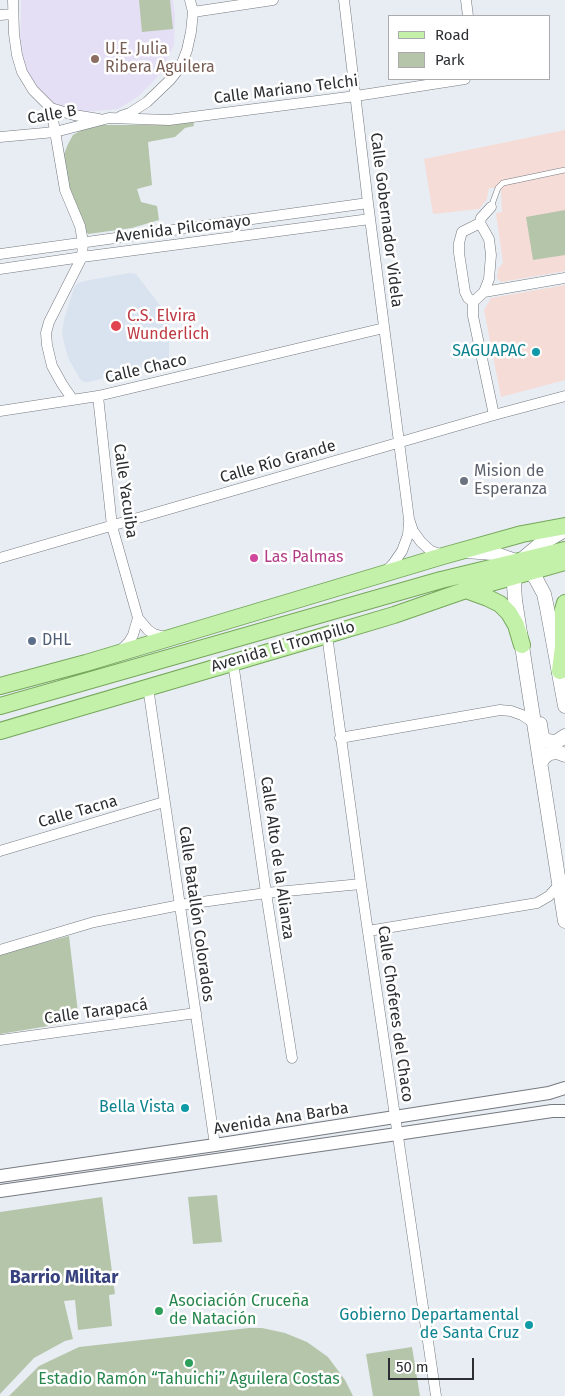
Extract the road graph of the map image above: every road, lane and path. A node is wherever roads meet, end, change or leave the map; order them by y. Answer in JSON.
{"nodes":[{"id":1,"x":13,"y":0,"type":"edge"},
{"id":2,"x":190,"y":0,"type":"edge"},
{"id":3,"x":273,"y":0,"type":"edge"},
{"id":4,"x":344,"y":0,"type":"edge"},
{"id":5,"x":466,"y":0,"type":"edge"},
{"id":6,"x":193,"y":12,"type":"junction"},
{"id":7,"x":12,"y":14,"type":"junction"},
{"id":8,"x":0,"y":15,"type":"edge"},
{"id":9,"x":468,"y":15,"type":"edge"},
{"id":10,"x":460,"y":80,"type":"edge"},
{"id":11,"x":356,"y":96,"type":"junction"},
{"id":12,"x":51,"y":108,"type":"junction"},
{"id":13,"x":109,"y":118,"type":"junction"},
{"id":14,"x":55,"y":132,"type":"junction"},
{"id":15,"x":0,"y":137,"type":"edge"},
{"id":16,"x":565,"y":170,"type":"edge"},
{"id":17,"x":368,"y":203,"type":"junction"},
{"id":18,"x":491,"y":207,"type":"joint"},
{"id":19,"x":370,"y":219,"type":"junction"},
{"id":20,"x":480,"y":223,"type":"junction"},
{"id":21,"x":83,"y":242,"type":"junction"},
{"id":22,"x":0,"y":254,"type":"edge"},
{"id":23,"x":82,"y":257,"type":"junction"},
{"id":24,"x":0,"y":269,"type":"edge"},
{"id":25,"x":565,"y":278,"type":"edge"},
{"id":26,"x":484,"y":292,"type":"junction"},
{"id":27,"x":474,"y":302,"type":"junction"},
{"id":28,"x":384,"y":328,"type":"junction"},
{"id":29,"x":98,"y":396,"type":"junction"},
{"id":30,"x":565,"y":396,"type":"edge"},
{"id":31,"x":72,"y":400,"type":"junction"},
{"id":32,"x":0,"y":411,"type":"edge"},
{"id":33,"x":494,"y":415,"type":"junction"},
{"id":34,"x":398,"y":443,"type":"junction"},
{"id":35,"x":409,"y":519,"type":"junction"},
{"id":36,"x":112,"y":526,"type":"junction"},
{"id":37,"x":565,"y":526,"type":"edge"},
{"id":38,"x":565,"y":530,"type":"edge"},
{"id":39,"x":565,"y":550,"type":"edge"},
{"id":40,"x":463,"y":551,"type":"junction"},
{"id":41,"x":444,"y":556,"type":"junction"},
{"id":42,"x":0,"y":558,"type":"edge"},
{"id":43,"x":565,"y":562,"type":"edge"},
{"id":44,"x":522,"y":570,"type":"junction"},
{"id":45,"x":380,"y":575,"type":"junction"},
{"id":46,"x":466,"y":590,"type":"junction"},
{"id":47,"x":565,"y":603,"type":"edge"},
{"id":48,"x":138,"y":618,"type":"junction"},
{"id":49,"x":327,"y":635,"type":"junction"},
{"id":50,"x":170,"y":638,"type":"junction"},
{"id":51,"x":522,"y":644,"type":"junction"},
{"id":52,"x":118,"y":653,"type":"junction"},
{"id":53,"x":233,"y":662,"type":"junction"},
{"id":54,"x":560,"y":671,"type":"junction"},
{"id":55,"x":194,"y":673,"type":"junction"},
{"id":56,"x":90,"y":680,"type":"junction"},
{"id":57,"x":527,"y":681,"type":"junction"},
{"id":58,"x":0,"y":686,"type":"edge"},
{"id":59,"x":148,"y":688,"type":"junction"},
{"id":60,"x":0,"y":706,"type":"edge"},
{"id":61,"x":565,"y":706,"type":"edge"},
{"id":62,"x":534,"y":723,"type":"junction"},
{"id":63,"x":0,"y":731,"type":"edge"},
{"id":64,"x":565,"y":736,"type":"edge"},
{"id":65,"x":340,"y":738,"type":"junction"},
{"id":66,"x":565,"y":755,"type":"edge"},
{"id":67,"x":540,"y":763,"type":"junction"},
{"id":68,"x":164,"y":802,"type":"junction"},
{"id":69,"x":0,"y":851,"type":"edge"},
{"id":70,"x":361,"y":884,"type":"junction"},
{"id":71,"x":559,"y":885,"type":"junction"},
{"id":72,"x":266,"y":893,"type":"junction"},
{"id":73,"x":180,"y":905,"type":"junction"},
{"id":74,"x":565,"y":921,"type":"edge"},
{"id":75,"x":368,"y":931,"type":"junction"},
{"id":76,"x":0,"y":950,"type":"edge"},
{"id":77,"x":196,"y":1014,"type":"junction"},
{"id":78,"x":0,"y":1040,"type":"edge"},
{"id":79,"x":292,"y":1058,"type":"dead end"},
{"id":80,"x":565,"y":1088,"type":"edge"},
{"id":81,"x":565,"y":1110,"type":"edge"},
{"id":82,"x":395,"y":1117,"type":"junction"},
{"id":83,"x":397,"y":1134,"type":"junction"},
{"id":84,"x":215,"y":1145,"type":"junction"},
{"id":85,"x":200,"y":1147,"type":"junction"},
{"id":86,"x":203,"y":1162,"type":"junction"},
{"id":87,"x":66,"y":1166,"type":"junction"},
{"id":88,"x":0,"y":1176,"type":"edge"},
{"id":89,"x":68,"y":1181,"type":"junction"},
{"id":90,"x":0,"y":1191,"type":"edge"},
{"id":91,"x":436,"y":1396,"type":"edge"}],
"edges":[{"from":1,"to":7,"type":"street"},
{"from":2,"to":6,"type":"street"},
{"from":3,"to":6,"type":"street"},
{"from":4,"to":11,"type":"street","name":"Calle Gobernador Videla"},
{"from":5,"to":9,"type":"street"},
{"from":6,"to":13,"type":"street"},
{"from":7,"to":8,"type":"street"},
{"from":7,"to":12,"type":"street"},
{"from":10,"to":11,"type":"street","name":"Calle Mariano Telchi"},
{"from":11,"to":13,"type":"street","name":"Calle Mariano Telchi"},
{"from":11,"to":17,"type":"street","name":"Calle Gobernador Videla"},
{"from":12,"to":13,"type":"street"},
{"from":12,"to":14,"type":"street"},
{"from":13,"to":14,"type":"street","name":"Calle B"},
{"from":14,"to":15,"type":"street","name":"Calle B"},
{"from":14,"to":21,"type":"street"},
{"from":16,"to":18,"type":"lane"},
{"from":17,"to":19,"type":"street","name":"Calle Gobernador Videla"},
{"from":17,"to":21,"type":"street","name":"Avenida Pilcomayo"},
{"from":18,"to":20,"type":"street"},
{"from":19,"to":23,"type":"street","name":"Avenida Pilcomayo"},
{"from":19,"to":28,"type":"street","name":"Calle Gobernador Videla"},
{"from":20,"to":26,"type":"street"},
{"from":20,"to":27,"type":"street"},
{"from":21,"to":22,"type":"street","name":"Avenida Pilcomayo"},
{"from":21,"to":23,"type":"street"},
{"from":23,"to":24,"type":"street","name":"Avenida Pilcomayo"},
{"from":23,"to":31,"type":"street"},
{"from":25,"to":26,"type":"street"},
{"from":26,"to":27,"type":"street"},
{"from":27,"to":33,"type":"street"},
{"from":28,"to":29,"type":"street","name":"Calle Chaco"},
{"from":28,"to":34,"type":"street","name":"Calle Gobernador Videla"},
{"from":29,"to":31,"type":"street","name":"Calle Chaco"},
{"from":29,"to":36,"type":"street","name":"Calle Yacuiba"},
{"from":30,"to":33,"type":"street","name":"Calle Río Grande"},
{"from":31,"to":32,"type":"street","name":"Calle Chaco"},
{"from":33,"to":34,"type":"street","name":"Calle Río Grande"},
{"from":34,"to":35,"type":"street","name":"Calle Gobernador Videla"},
{"from":34,"to":36,"type":"street","name":"Calle Río Grande"},
{"from":35,"to":41,"type":"street"},
{"from":35,"to":45,"type":"street"},
{"from":36,"to":42,"type":"street","name":"Calle Río Grande"},
{"from":36,"to":48,"type":"street","name":"Calle Yacuiba"},
{"from":37,"to":40,"type":"main road"},
{"from":38,"to":44,"type":"main road"},
{"from":39,"to":44,"type":"main road","name":"Avenida El Trompillo"},
{"from":40,"to":41,"type":"main road"},
{"from":40,"to":44,"type":"main road"},
{"from":41,"to":45,"type":"main road"},
{"from":43,"to":44,"type":"main road","name":"Avenida El Trompillo"},
{"from":44,"to":46,"type":"main road","name":"Avenida El Trompillo"},
{"from":44,"to":51,"type":"main road"},
{"from":44,"to":54,"type":"main road"},
{"from":44,"to":56,"type":"main road","name":"Avenida El Trompillo"},
{"from":45,"to":50,"type":"main road"},
{"from":46,"to":49,"type":"main road","name":"Avenida El Trompillo"},
{"from":46,"to":51,"type":"main road"},
{"from":47,"to":54,"type":"main road"},
{"from":48,"to":50,"type":"street"},
{"from":48,"to":52,"type":"street"},
{"from":49,"to":53,"type":"main road","name":"Avenida El Trompillo"},
{"from":49,"to":65,"type":"street","name":"Calle Choferes del Chaco"},
{"from":50,"to":52,"type":"main road"},
{"from":51,"to":57,"type":"main road"},
{"from":52,"to":58,"type":"main road"},
{"from":53,"to":55,"type":"main road","name":"Avenida El Trompillo"},
{"from":53,"to":72,"type":"street","name":"Calle Alto de la Alianza"},
{"from":54,"to":61,"type":"main road"},
{"from":55,"to":56,"type":"main road"},
{"from":55,"to":59,"type":"main road","name":"Avenida El Trompillo"},
{"from":56,"to":60,"type":"main road","name":"Avenida El Trompillo"},
{"from":57,"to":62,"type":"main road"},
{"from":57,"to":64,"type":"main road"},
{"from":59,"to":63,"type":"main road","name":"Avenida El Trompillo"},
{"from":59,"to":68,"type":"street","name":"Calle Batallón Colorados"},
{"from":62,"to":65,"type":"street"},
{"from":62,"to":67,"type":"main road"},
{"from":65,"to":70,"type":"street","name":"Calle Choferes del Chaco"},
{"from":66,"to":67,"type":"main road"},
{"from":67,"to":71,"type":"main road"},
{"from":68,"to":69,"type":"street","name":"Calle Tacna"},
{"from":68,"to":73,"type":"street","name":"Calle Batallón Colorados"},
{"from":70,"to":72,"type":"street"},
{"from":70,"to":75,"type":"street","name":"Calle Choferes del Chaco"},
{"from":71,"to":74,"type":"main road"},
{"from":71,"to":75,"type":"street"},
{"from":72,"to":73,"type":"street"},
{"from":72,"to":79,"type":"street","name":"Calle Alto de la Alianza"},
{"from":73,"to":76,"type":"street"},
{"from":73,"to":77,"type":"street","name":"Calle Batallón Colorados"},
{"from":75,"to":82,"type":"street","name":"Calle Choferes del Chaco"},
{"from":77,"to":78,"type":"street","name":"Calle Tarapacá"},
{"from":77,"to":84,"type":"street","name":"Calle Batallón Colorados"},
{"from":80,"to":82,"type":"street","name":"Avenida Ana Barba"},
{"from":81,"to":83,"type":"street","name":"Avenida Ana Barba"},
{"from":82,"to":83,"type":"street","name":"Calle Choferes del Chaco"},
{"from":82,"to":84,"type":"street","name":"Avenida Ana Barba"},
{"from":83,"to":86,"type":"street","name":"Avenida Ana Barba"},
{"from":83,"to":91,"type":"street","name":"Calle Choferes del Chaco"},
{"from":84,"to":85,"type":"street","name":"Avenida Ana Barba"},
{"from":85,"to":86,"type":"street"},
{"from":85,"to":87,"type":"street","name":"Avenida Ana Barba"},
{"from":86,"to":89,"type":"street","name":"Avenida Ana Barba"},
{"from":87,"to":88,"type":"street","name":"Avenida Ana Barba"},
{"from":87,"to":89,"type":"street"},
{"from":89,"to":90,"type":"street","name":"Avenida Ana Barba"}]}
